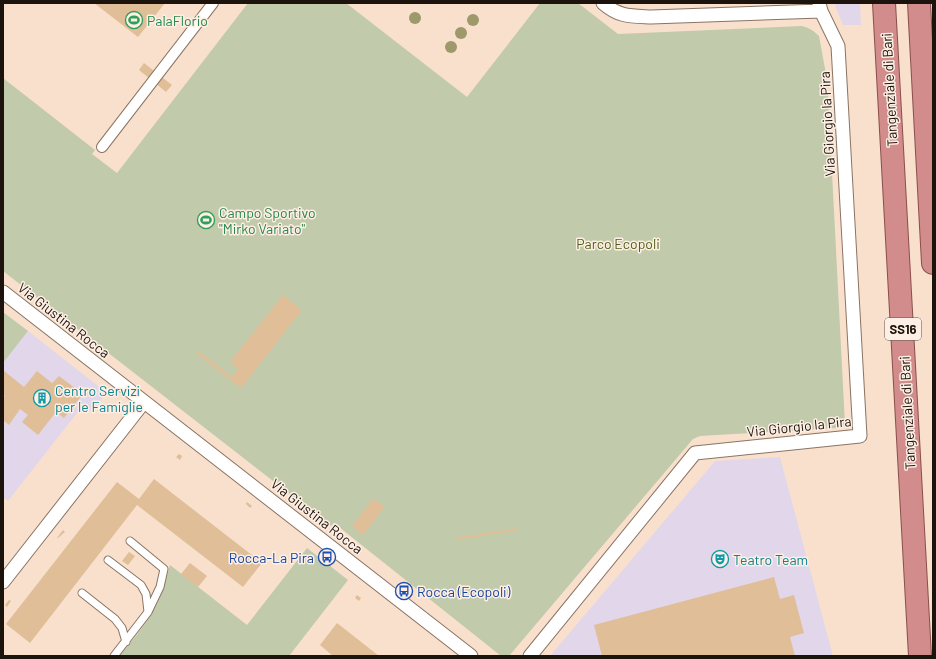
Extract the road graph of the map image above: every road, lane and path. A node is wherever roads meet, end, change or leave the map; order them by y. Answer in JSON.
{"nodes":[{"id":1,"x":213,"y":3,"type":"edge"},
{"id":2,"x":603,"y":3,"type":"edge"},
{"id":3,"x":884,"y":3,"type":"edge"},
{"id":4,"x":919,"y":3,"type":"edge"},
{"id":5,"x":820,"y":7,"type":"edge"},
{"id":6,"x":102,"y":147,"type":"dead end"},
{"id":7,"x":933,"y":263,"type":"edge"},
{"id":8,"x":3,"y":292,"type":"edge"},
{"id":9,"x":144,"y":402,"type":"junction"},
{"id":10,"x":130,"y":541,"type":"dead end"},
{"id":11,"x":108,"y":560,"type":"dead end"},
{"id":12,"x":3,"y":582,"type":"edge"},
{"id":13,"x":82,"y":593,"type":"dead end"},
{"id":14,"x":148,"y":612,"type":"junction"},
{"id":15,"x":126,"y":642,"type":"junction"},
{"id":16,"x":114,"y":656,"type":"edge"},
{"id":17,"x":471,"y":656,"type":"edge"},
{"id":18,"x":530,"y":656,"type":"edge"},
{"id":19,"x":920,"y":656,"type":"edge"}],
"edges":[{"from":1,"to":6,"type":"street"},
{"from":2,"to":5,"type":"street"},
{"from":3,"to":19,"type":"highway","name":"Tangenziale di Bari","number":"SS16"},
{"from":4,"to":7,"type":"highway"},
{"from":5,"to":18,"type":"street","name":"Via Giorgio la Pira"},
{"from":8,"to":9,"type":"street","name":"Via Giustina Rocca"},
{"from":9,"to":12,"type":"street"},
{"from":9,"to":17,"type":"street","name":"Via Giustina Rocca"},
{"from":10,"to":14,"type":"lane"},
{"from":11,"to":14,"type":"lane"},
{"from":13,"to":15,"type":"lane"},
{"from":14,"to":15,"type":"lane"},
{"from":15,"to":16,"type":"lane"}]}
